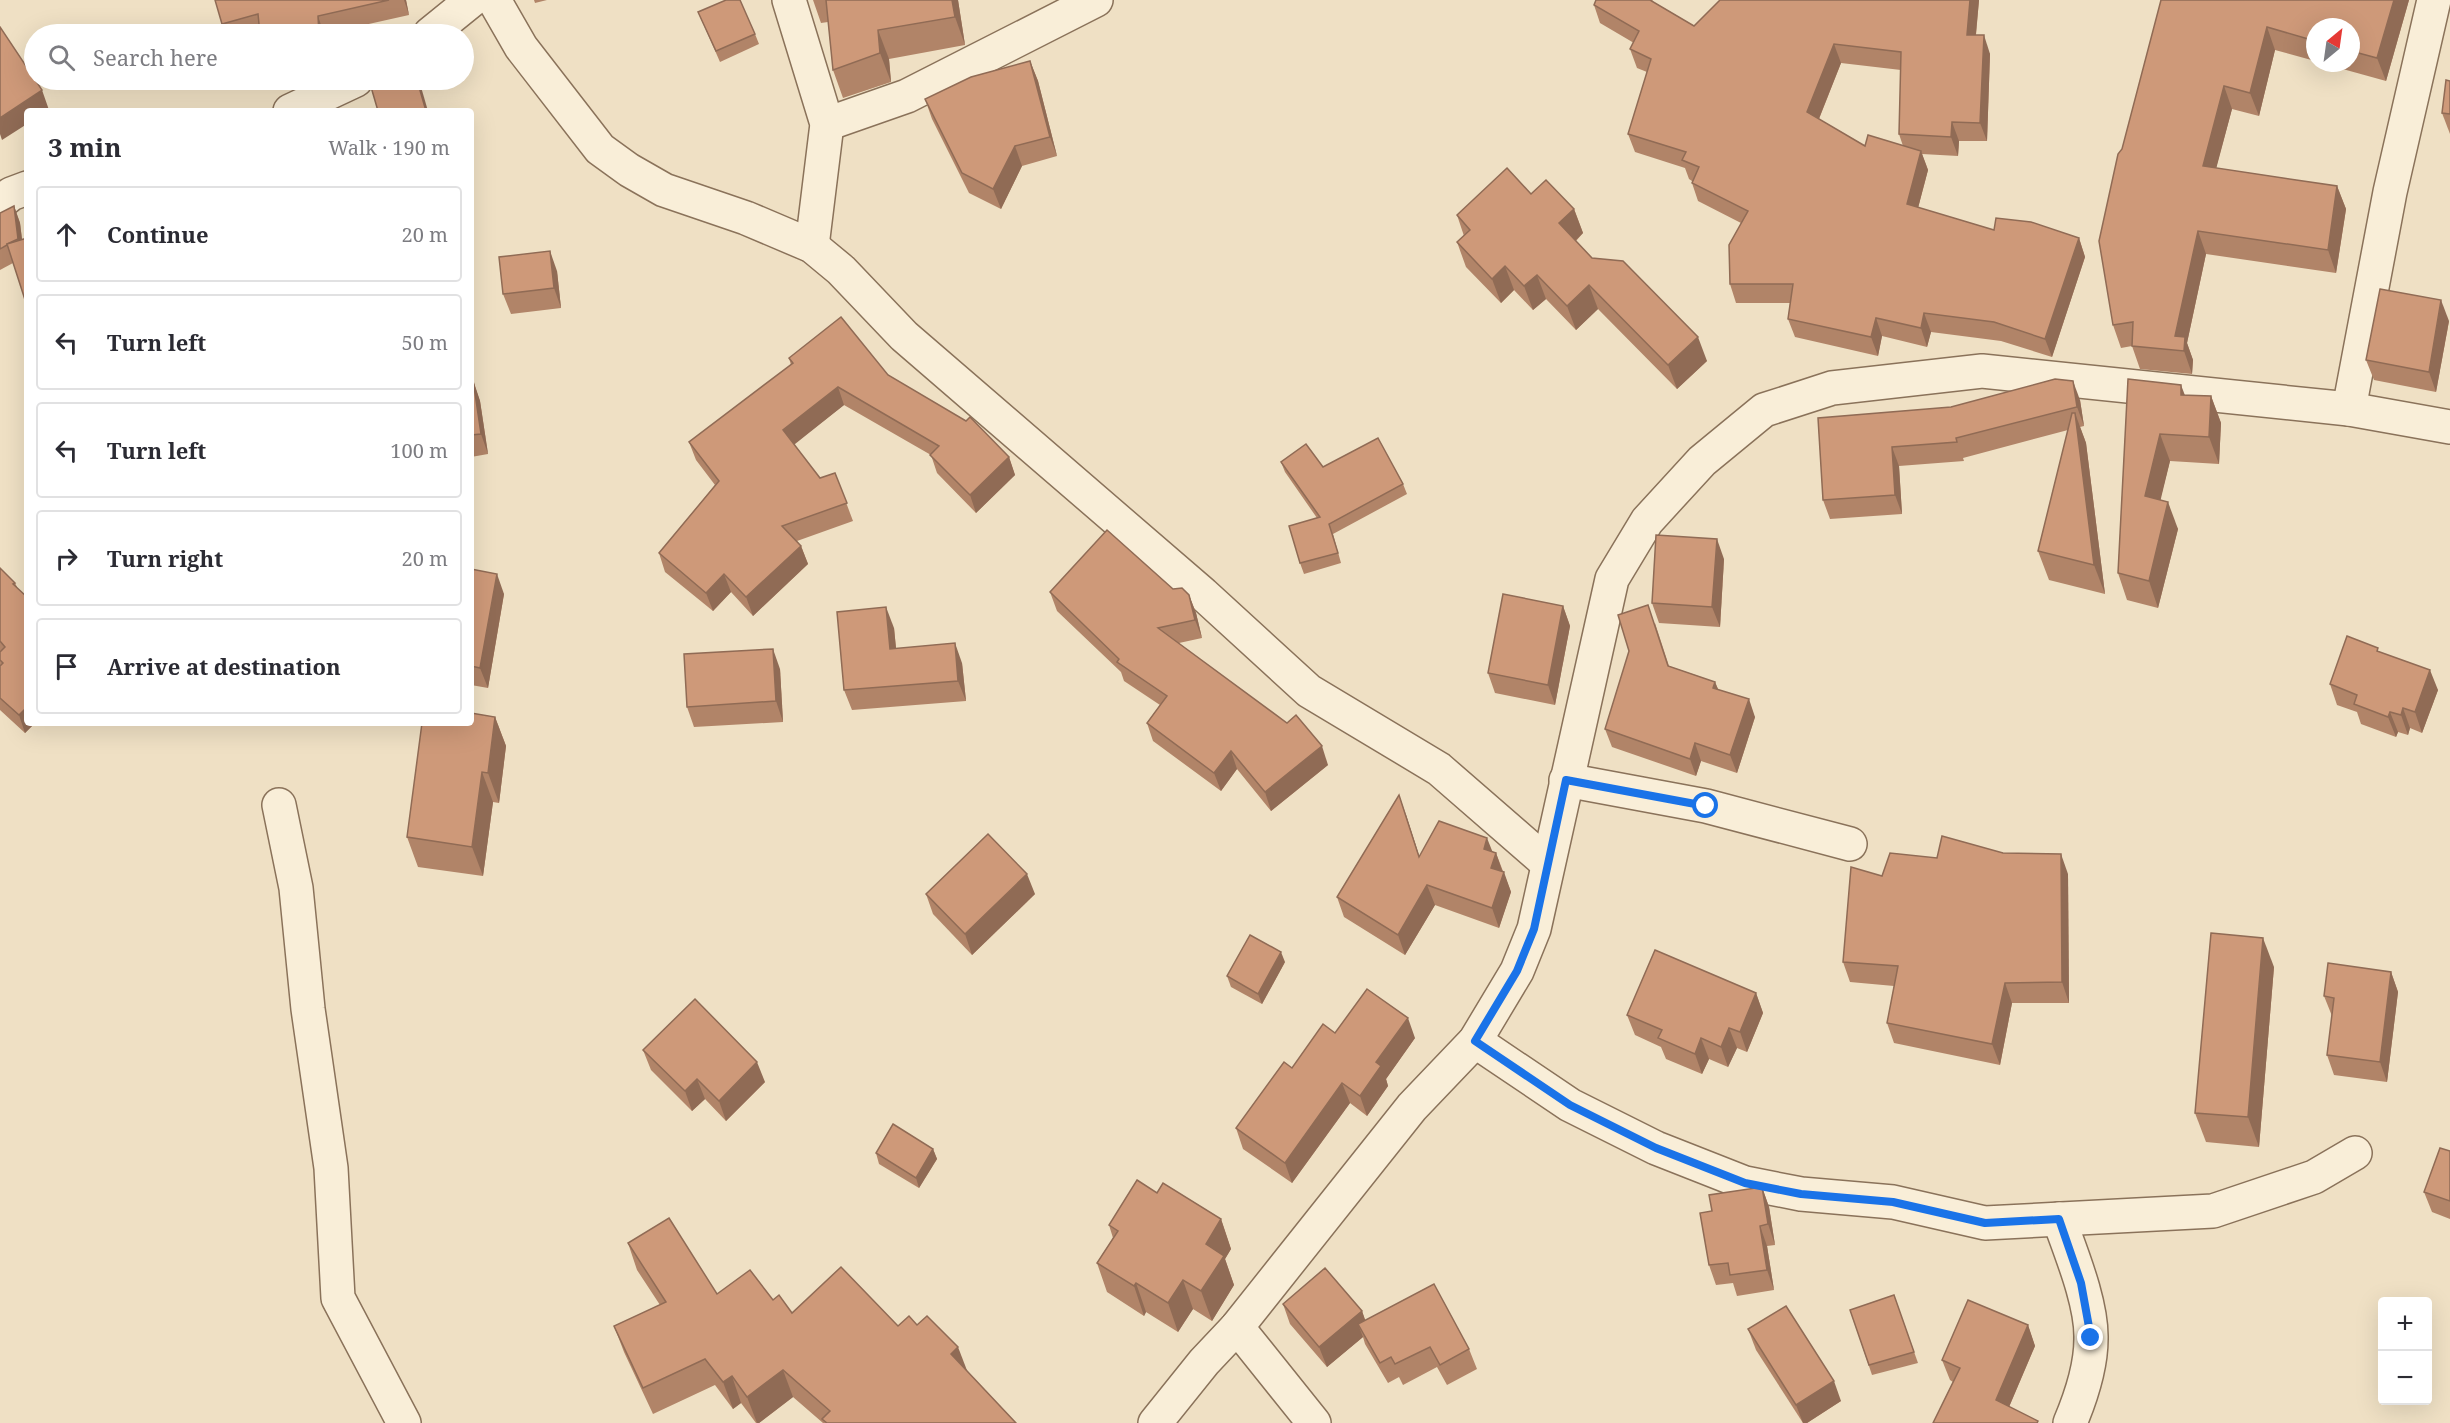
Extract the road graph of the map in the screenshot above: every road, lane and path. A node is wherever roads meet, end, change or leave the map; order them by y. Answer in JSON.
{"nodes":[{"id":1,"x":471,"y":0,"type":"edge"},
{"id":2,"x":494,"y":0,"type":"edge"},
{"id":3,"x":789,"y":0,"type":"edge"},
{"id":4,"x":1096,"y":0,"type":"edge"},
{"id":5,"x":2434,"y":0,"type":"edge"},
{"id":6,"x":442,"y":24,"type":"edge"},
{"id":7,"x":335,"y":90,"type":"edge"},
{"id":8,"x":296,"y":108,"type":"edge"},
{"id":9,"x":827,"y":124,"type":"junction"},
{"id":10,"x":812,"y":246,"type":"junction"},
{"id":11,"x":2349,"y":409,"type":"junction"},
{"id":12,"x":2450,"y":428,"type":"edge"},
{"id":13,"x":1566,"y":780,"type":"junction"},
{"id":14,"x":279,"y":805,"type":"dead end"},
{"id":15,"x":1851,"y":844,"type":"dead end"},
{"id":16,"x":1547,"y":863,"type":"junction"},
{"id":17,"x":1475,"y":1041,"type":"junction"},
{"id":18,"x":2355,"y":1153,"type":"dead end"},
{"id":19,"x":2059,"y":1219,"type":"junction"},
{"id":20,"x":1237,"y":1327,"type":"junction"},
{"id":21,"x":404,"y":1423,"type":"edge"},
{"id":22,"x":1155,"y":1423,"type":"edge"},
{"id":23,"x":1314,"y":1423,"type":"edge"},
{"id":24,"x":2070,"y":1423,"type":"edge"}],
"edges":[{"from":1,"to":6,"type":"street"},
{"from":2,"to":10,"type":"street"},
{"from":3,"to":9,"type":"street"},
{"from":4,"to":9,"type":"street"},
{"from":5,"to":11,"type":"street"},
{"from":7,"to":8,"type":"street"},
{"from":9,"to":10,"type":"street"},
{"from":10,"to":16,"type":"street"},
{"from":11,"to":12,"type":"street"},
{"from":11,"to":13,"type":"street"},
{"from":13,"to":15,"type":"street"},
{"from":13,"to":16,"type":"street"},
{"from":14,"to":21,"type":"street"},
{"from":16,"to":17,"type":"street"},
{"from":17,"to":19,"type":"street"},
{"from":17,"to":20,"type":"street"},
{"from":18,"to":19,"type":"street"},
{"from":19,"to":24,"type":"street"},
{"from":20,"to":22,"type":"street"},
{"from":20,"to":23,"type":"street"}]}
